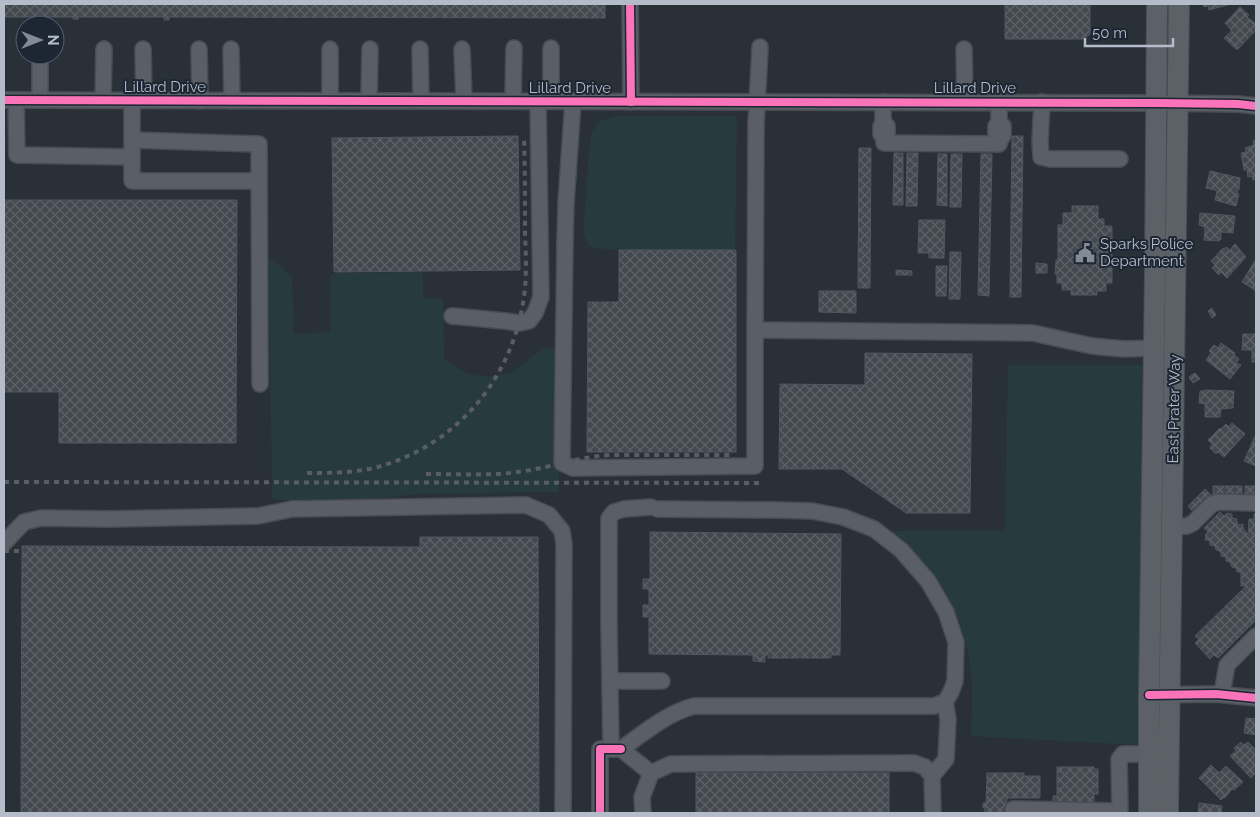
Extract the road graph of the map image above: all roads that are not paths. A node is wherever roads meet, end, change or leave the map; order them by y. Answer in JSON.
{"nodes":[{"id":1,"x":630,"y":4,"type":"edge"},
{"id":2,"x":1157,"y":4,"type":"edge"},
{"id":3,"x":1179,"y":4,"type":"edge"},
{"id":4,"x":760,"y":47,"type":"dead end"},
{"id":5,"x":514,"y":48,"type":"dead end"},
{"id":6,"x":551,"y":48,"type":"dead end"},
{"id":7,"x":104,"y":49,"type":"dead end"},
{"id":8,"x":143,"y":49,"type":"dead end"},
{"id":9,"x":199,"y":49,"type":"dead end"},
{"id":10,"x":231,"y":49,"type":"dead end"},
{"id":11,"x":330,"y":49,"type":"dead end"},
{"id":12,"x":370,"y":49,"type":"dead end"},
{"id":13,"x":420,"y":49,"type":"dead end"},
{"id":14,"x":462,"y":49,"type":"dead end"},
{"id":15,"x":964,"y":49,"type":"dead end"},
{"id":16,"x":40,"y":65,"type":"edge"},
{"id":17,"x":10,"y":100,"type":"edge"},
{"id":18,"x":40,"y":100,"type":"junction"},
{"id":19,"x":103,"y":100,"type":"junction"},
{"id":20,"x":138,"y":100,"type":"junction"},
{"id":21,"x":200,"y":100,"type":"junction"},
{"id":22,"x":232,"y":101,"type":"junction"},
{"id":23,"x":330,"y":101,"type":"junction"},
{"id":24,"x":369,"y":101,"type":"junction"},
{"id":25,"x":421,"y":101,"type":"junction"},
{"id":26,"x":464,"y":101,"type":"junction"},
{"id":27,"x":513,"y":101,"type":"junction"},
{"id":28,"x":545,"y":101,"type":"junction"},
{"id":29,"x":572,"y":101,"type":"junction"},
{"id":30,"x":758,"y":101,"type":"junction"},
{"id":31,"x":631,"y":102,"type":"junction"},
{"id":32,"x":883,"y":102,"type":"junction"},
{"id":33,"x":965,"y":102,"type":"junction"},
{"id":34,"x":999,"y":102,"type":"junction"},
{"id":35,"x":1042,"y":102,"type":"junction"},
{"id":36,"x":1156,"y":103,"type":"junction"},
{"id":37,"x":1178,"y":103,"type":"junction"},
{"id":38,"x":1256,"y":106,"type":"edge"},
{"id":39,"x":132,"y":140,"type":"junction"},
{"id":40,"x":132,"y":157,"type":"junction"},
{"id":41,"x":1120,"y":159,"type":"dead end"},
{"id":42,"x":259,"y":181,"type":"junction"},
{"id":43,"x":452,"y":316,"type":"dead end"},
{"id":44,"x":755,"y":330,"type":"junction"},
{"id":45,"x":1154,"y":348,"type":"junction"},
{"id":46,"x":260,"y":384,"type":"dead end"},
{"id":47,"x":1256,"y":502,"type":"edge"},
{"id":48,"x":1172,"y":527,"type":"junction"},
{"id":49,"x":4,"y":543,"type":"edge"},
{"id":50,"x":1256,"y":636,"type":"edge"},
{"id":51,"x":610,"y":681,"type":"junction"},
{"id":52,"x":662,"y":681,"type":"dead end"},
{"id":53,"x":1149,"y":694,"type":"junction"},
{"id":54,"x":1170,"y":694,"type":"junction"},
{"id":55,"x":1222,"y":694,"type":"junction"},
{"id":56,"x":1256,"y":698,"type":"edge"},
{"id":57,"x":945,"y":702,"type":"junction"},
{"id":58,"x":616,"y":750,"type":"junction"},
{"id":59,"x":1149,"y":754,"type":"junction"},
{"id":60,"x":651,"y":773,"type":"junction"},
{"id":61,"x":932,"y":776,"type":"junction"},
{"id":62,"x":1013,"y":809,"type":"dead end"},
{"id":63,"x":563,"y":813,"type":"edge"},
{"id":64,"x":600,"y":813,"type":"edge"},
{"id":65,"x":643,"y":813,"type":"edge"},
{"id":66,"x":933,"y":813,"type":"edge"},
{"id":67,"x":1149,"y":813,"type":"edge"},
{"id":68,"x":1168,"y":813,"type":"edge"}],
"edges":[{"from":1,"to":31,"type":"street"},
{"from":2,"to":36,"type":"main road","name":"East Prater Way"},
{"from":3,"to":37,"type":"main road","name":"East Prater Way"},
{"from":4,"to":30,"type":"street"},
{"from":5,"to":27,"type":"street"},
{"from":6,"to":28,"type":"street"},
{"from":7,"to":19,"type":"street"},
{"from":8,"to":20,"type":"street"},
{"from":9,"to":21,"type":"street"},
{"from":10,"to":22,"type":"street"},
{"from":11,"to":23,"type":"street"},
{"from":12,"to":24,"type":"street"},
{"from":13,"to":25,"type":"street"},
{"from":14,"to":26,"type":"street"},
{"from":15,"to":33,"type":"street"},
{"from":16,"to":18,"type":"street"},
{"from":17,"to":18,"type":"street","name":"Lillard Drive"},
{"from":17,"to":40,"type":"street"},
{"from":18,"to":19,"type":"street","name":"Lillard Drive"},
{"from":19,"to":20,"type":"street","name":"Lillard Drive"},
{"from":20,"to":21,"type":"street","name":"Lillard Drive"},
{"from":20,"to":39,"type":"street"},
{"from":21,"to":22,"type":"street","name":"Lillard Drive"},
{"from":22,"to":23,"type":"street","name":"Lillard Drive"},
{"from":23,"to":24,"type":"street","name":"Lillard Drive"},
{"from":24,"to":25,"type":"street","name":"Lillard Drive"},
{"from":25,"to":26,"type":"street","name":"Lillard Drive"},
{"from":26,"to":27,"type":"street","name":"Lillard Drive"},
{"from":27,"to":28,"type":"street","name":"Lillard Drive"},
{"from":28,"to":29,"type":"street","name":"Lillard Drive"},
{"from":28,"to":43,"type":"street"},
{"from":29,"to":31,"type":"street","name":"Lillard Drive"},
{"from":29,"to":44,"type":"street"},
{"from":30,"to":31,"type":"street","name":"Lillard Drive"},
{"from":30,"to":32,"type":"street","name":"Lillard Drive"},
{"from":30,"to":44,"type":"street"},
{"from":32,"to":33,"type":"street","name":"Lillard Drive"},
{"from":32,"to":34,"type":"street"},
{"from":33,"to":34,"type":"street","name":"Lillard Drive"},
{"from":34,"to":35,"type":"street","name":"Lillard Drive"},
{"from":35,"to":36,"type":"street","name":"Lillard Drive"},
{"from":35,"to":41,"type":"street"},
{"from":36,"to":37,"type":"street","name":"Lillard Drive"},
{"from":36,"to":45,"type":"main road","name":"East Prater Way"},
{"from":37,"to":38,"type":"street","name":"Lillard Drive"},
{"from":37,"to":48,"type":"main road","name":"East Prater Way"},
{"from":39,"to":40,"type":"street"},
{"from":39,"to":42,"type":"street"},
{"from":40,"to":42,"type":"street"},
{"from":42,"to":46,"type":"street"},
{"from":44,"to":45,"type":"street"},
{"from":45,"to":53,"type":"main road","name":"East Prater Way"},
{"from":47,"to":48,"type":"street"},
{"from":48,"to":54,"type":"main road","name":"East Prater Way"},
{"from":49,"to":63,"type":"street"},
{"from":50,"to":55,"type":"street"},
{"from":51,"to":52,"type":"street"},
{"from":51,"to":57,"type":"street"},
{"from":51,"to":58,"type":"street"},
{"from":53,"to":54,"type":"street"},
{"from":53,"to":59,"type":"main road","name":"East Prater Way"},
{"from":54,"to":55,"type":"street"},
{"from":54,"to":68,"type":"main road","name":"East Prater Way"},
{"from":55,"to":56,"type":"street"},
{"from":57,"to":58,"type":"street"},
{"from":57,"to":61,"type":"street"},
{"from":58,"to":60,"type":"street"},
{"from":58,"to":64,"type":"street"},
{"from":59,"to":62,"type":"street"},
{"from":59,"to":67,"type":"main road","name":"East Prater Way"},
{"from":60,"to":61,"type":"street"},
{"from":60,"to":65,"type":"street"},
{"from":61,"to":66,"type":"street"}]}
